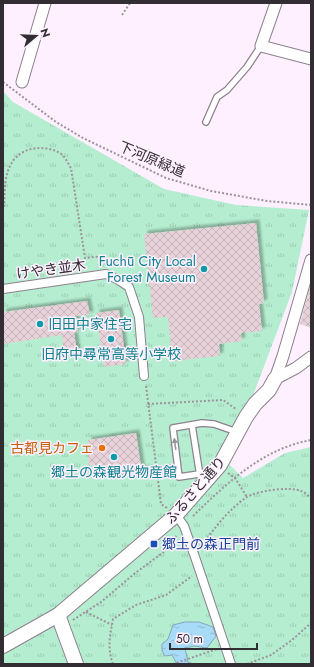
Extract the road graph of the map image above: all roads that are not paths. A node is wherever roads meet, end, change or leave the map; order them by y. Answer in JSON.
{"nodes":[{"id":1,"x":45,"y":3,"type":"edge"},
{"id":2,"x":276,"y":3,"type":"edge"},
{"id":3,"x":261,"y":46,"type":"junction"},
{"id":4,"x":311,"y":59,"type":"edge"},
{"id":5,"x":22,"y":82,"type":"dead end"},
{"id":6,"x":206,"y":122,"type":"dead end"},
{"id":7,"x":311,"y":260,"type":"edge"},
{"id":8,"x":3,"y":289,"type":"edge"},
{"id":9,"x":311,"y":357,"type":"edge"},
{"id":10,"x":144,"y":376,"type":"road end"},
{"id":11,"x":275,"y":379,"type":"junction"},
{"id":12,"x":192,"y":425,"type":"junction"},
{"id":13,"x":237,"y":432,"type":"junction"},
{"id":14,"x":201,"y":479,"type":"junction"},
{"id":15,"x":179,"y":519,"type":"dead end"},
{"id":16,"x":58,"y":615,"type":"junction"},
{"id":17,"x":3,"y":646,"type":"edge"},
{"id":18,"x":76,"y":664,"type":"edge"},
{"id":19,"x":231,"y":664,"type":"edge"}],
"edges":[{"from":1,"to":5,"type":"street"},
{"from":2,"to":3,"type":"street"},
{"from":3,"to":4,"type":"street"},
{"from":3,"to":6,"type":"lane"},
{"from":7,"to":11,"type":"street","name":"ふるさと通り"},
{"from":8,"to":10,"type":"street","name":"けやき並木"},
{"from":9,"to":11,"type":"street"},
{"from":11,"to":13,"type":"street","name":"ふるさと通り"},
{"from":12,"to":13,"type":"lane"},
{"from":12,"to":14,"type":"lane"},
{"from":14,"to":12,"type":"lane","one_way":true},
{"from":13,"to":14,"type":"street","name":"ふるさと通り"},
{"from":14,"to":16,"type":"street","name":"ふるさと通り"},
{"from":15,"to":19,"type":"street"},
{"from":16,"to":17,"type":"street","name":"ふるさと通り"},
{"from":16,"to":18,"type":"street"}]}
